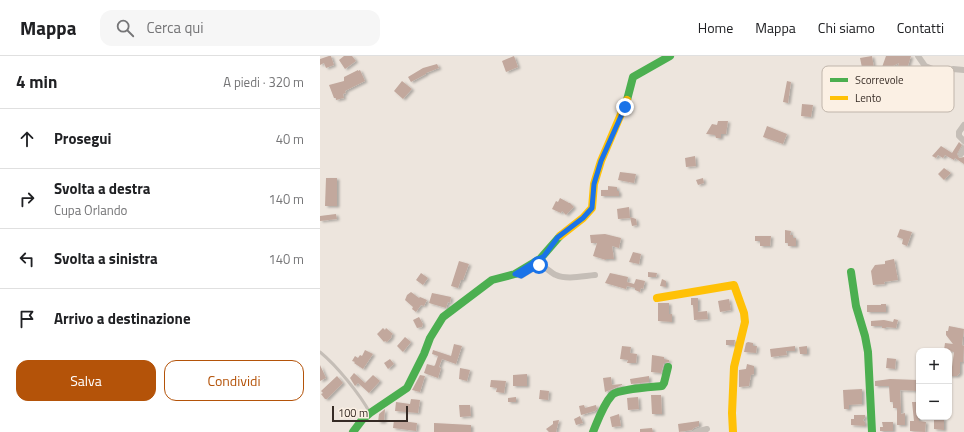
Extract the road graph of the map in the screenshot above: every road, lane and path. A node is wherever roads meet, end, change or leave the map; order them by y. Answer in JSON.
{"nodes":[{"id":1,"x":670,"y":56,"type":"edge"},
{"id":2,"x":918,"y":56,"type":"edge"},
{"id":3,"x":925,"y":66,"type":"edge"},
{"id":4,"x":954,"y":69,"type":"edge"},
{"id":5,"x":964,"y":70,"type":"edge"},
{"id":6,"x":964,"y":125,"type":"edge"},
{"id":7,"x":964,"y":141,"type":"edge"},
{"id":8,"x":851,"y":272,"type":"dead end"},
{"id":9,"x":515,"y":274,"type":"junction"},
{"id":10,"x":595,"y":275,"type":"dead end"},
{"id":11,"x":657,"y":298,"type":"dead end"},
{"id":12,"x":320,"y":352,"type":"edge"},
{"id":13,"x":668,"y":367,"type":"dead end"},
{"id":14,"x":370,"y":413,"type":"junction"},
{"id":15,"x":707,"y":429,"type":"dead end"},
{"id":16,"x":353,"y":432,"type":"edge"},
{"id":17,"x":593,"y":432,"type":"edge"},
{"id":18,"x":696,"y":432,"type":"edge"},
{"id":19,"x":733,"y":432,"type":"edge"},
{"id":20,"x":872,"y":432,"type":"edge"}],
"edges":[{"from":1,"to":9,"type":"street"},
{"from":2,"to":3,"type":"street"},
{"from":4,"to":5,"type":"street"},
{"from":6,"to":7,"type":"street"},
{"from":8,"to":20,"type":"street"},
{"from":9,"to":10,"type":"street"},
{"from":9,"to":14,"type":"street"},
{"from":11,"to":19,"type":"street"},
{"from":12,"to":14,"type":"lane"},
{"from":13,"to":17,"type":"street"},
{"from":14,"to":16,"type":"street"},
{"from":15,"to":18,"type":"street"}]}
